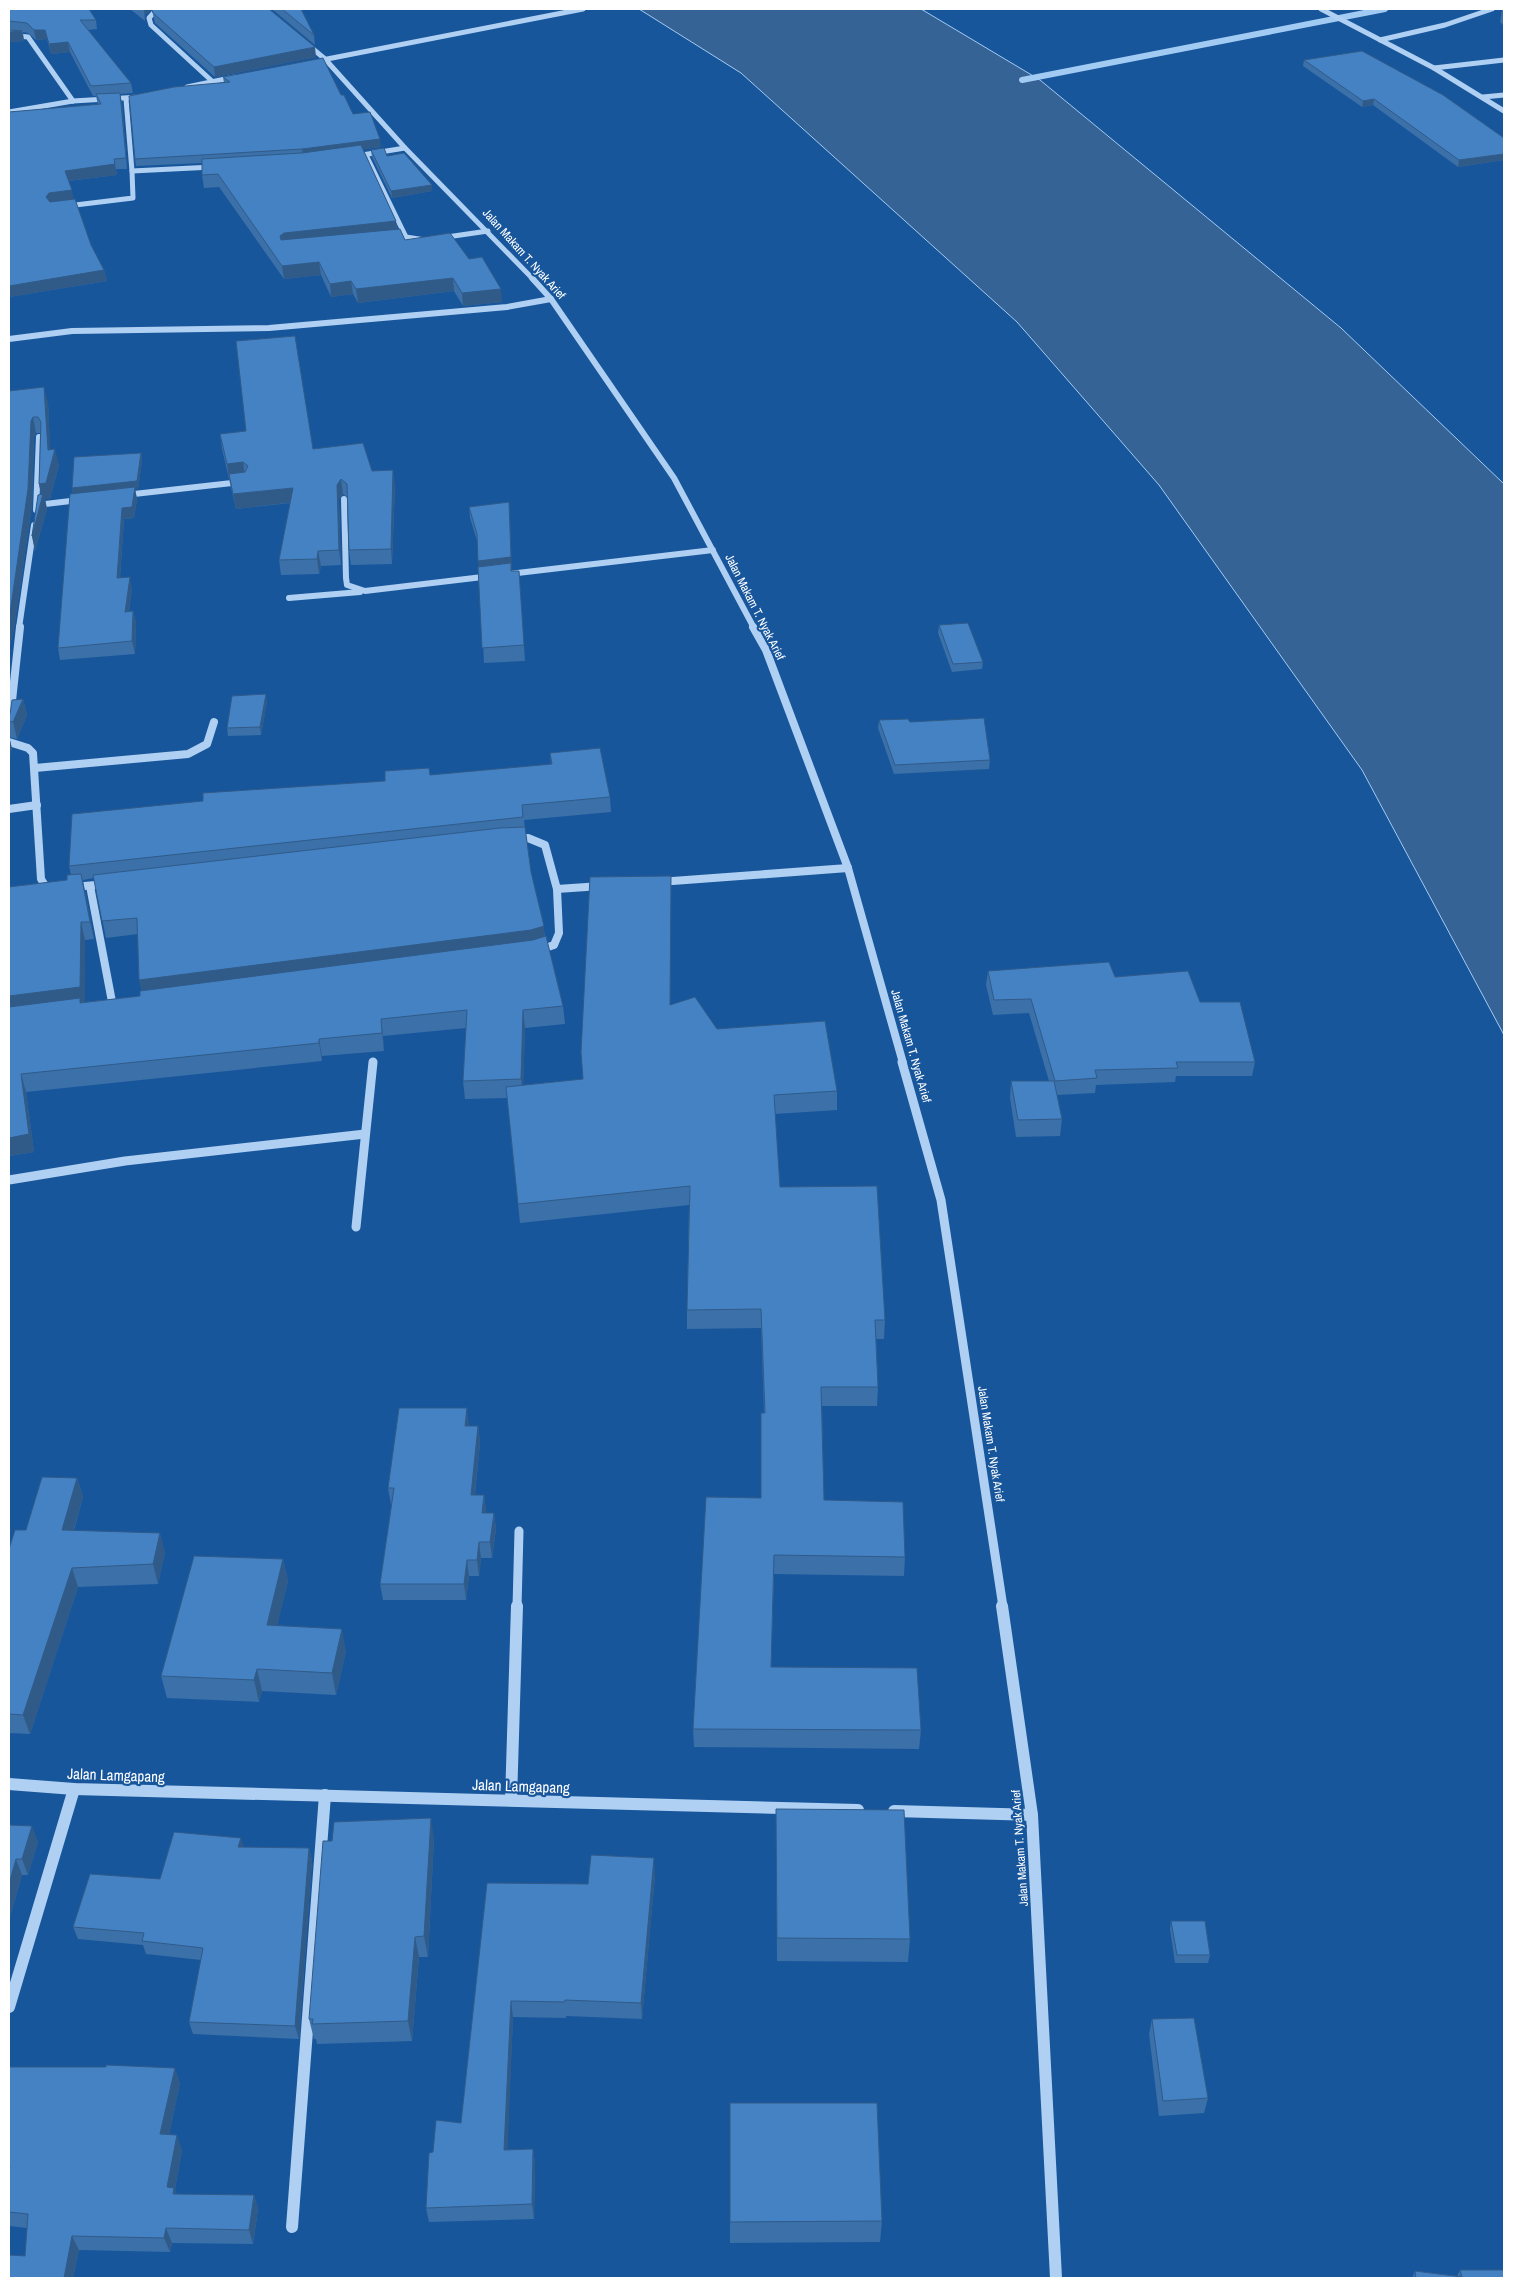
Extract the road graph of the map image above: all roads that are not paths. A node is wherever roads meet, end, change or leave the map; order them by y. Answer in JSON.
{"nodes":[{"id":1,"x":157,"y":9,"type":"edge"},
{"id":2,"x":583,"y":9,"type":"edge"},
{"id":3,"x":1322,"y":9,"type":"edge"},
{"id":4,"x":1492,"y":9,"type":"edge"},
{"id":5,"x":9,"y":35,"type":"edge"},
{"id":6,"x":302,"y":40,"type":"edge"},
{"id":7,"x":1380,"y":40,"type":"junction"},
{"id":8,"x":325,"y":59,"type":"junction"},
{"id":9,"x":1504,"y":60,"type":"edge"},
{"id":10,"x":316,"y":61,"type":"edge"},
{"id":11,"x":1434,"y":68,"type":"junction"},
{"id":12,"x":241,"y":76,"type":"edge"},
{"id":13,"x":213,"y":82,"type":"junction"},
{"id":14,"x":184,"y":88,"type":"edge"},
{"id":15,"x":1504,"y":95,"type":"edge"},
{"id":16,"x":145,"y":96,"type":"edge"},
{"id":17,"x":1482,"y":97,"type":"junction"},
{"id":18,"x":126,"y":99,"type":"junction"},
{"id":19,"x":74,"y":101,"type":"junction"},
{"id":20,"x":1504,"y":111,"type":"edge"},
{"id":21,"x":9,"y":112,"type":"edge"},
{"id":22,"x":405,"y":148,"type":"junction"},
{"id":23,"x":366,"y":155,"type":"junction"},
{"id":24,"x":347,"y":157,"type":"edge"},
{"id":25,"x":218,"y":167,"type":"edge"},
{"id":26,"x":132,"y":171,"type":"junction"},
{"id":27,"x":61,"y":207,"type":"edge"},
{"id":28,"x":488,"y":231,"type":"junction"},
{"id":29,"x":406,"y":237,"type":"junction"},
{"id":30,"x":388,"y":239,"type":"edge"},
{"id":31,"x":551,"y":299,"type":"junction"},
{"id":32,"x":9,"y":339,"type":"edge"},
{"id":33,"x":39,"y":437,"type":"edge"},
{"id":34,"x":245,"y":482,"type":"edge"},
{"id":35,"x":116,"y":496,"type":"edge"},
{"id":36,"x":87,"y":499,"type":"edge"},
{"id":37,"x":344,"y":499,"type":"edge"},
{"id":38,"x":37,"y":505,"type":"junction"},
{"id":39,"x":713,"y":550,"type":"junction"},
{"id":40,"x":365,"y":591,"type":"junction"},
{"id":41,"x":289,"y":598,"type":"dead end"},
{"id":42,"x":214,"y":722,"type":"dead end"},
{"id":43,"x":9,"y":728,"type":"edge"},
{"id":44,"x":9,"y":742,"type":"edge"},
{"id":45,"x":35,"y":768,"type":"junction"},
{"id":46,"x":37,"y":805,"type":"junction"},
{"id":47,"x":9,"y":809,"type":"edge"},
{"id":48,"x":510,"y":839,"type":"edge"},
{"id":49,"x":848,"y":868,"type":"junction"},
{"id":50,"x":119,"y":882,"type":"edge"},
{"id":51,"x":654,"y":882,"type":"edge"},
{"id":52,"x":90,"y":886,"type":"junction"},
{"id":53,"x":606,"y":886,"type":"edge"},
{"id":54,"x":51,"y":889,"type":"junction"},
{"id":55,"x":557,"y":889,"type":"junction"},
{"id":56,"x":34,"y":891,"type":"edge"},
{"id":57,"x":534,"y":952,"type":"edge"},
{"id":58,"x":122,"y":1006,"type":"edge"},
{"id":59,"x":113,"y":1007,"type":"junction"},
{"id":60,"x":103,"y":1008,"type":"edge"},
{"id":61,"x":373,"y":1062,"type":"dead end"},
{"id":62,"x":365,"y":1134,"type":"junction"},
{"id":63,"x":9,"y":1180,"type":"edge"},
{"id":64,"x":356,"y":1226,"type":"dead end"},
{"id":65,"x":519,"y":1531,"type":"dead end"},
{"id":66,"x":9,"y":1784,"type":"edge"},
{"id":67,"x":74,"y":1789,"type":"junction"},
{"id":68,"x":324,"y":1795,"type":"junction"},
{"id":69,"x":512,"y":1800,"type":"junction"},
{"id":70,"x":865,"y":1810,"type":"edge"},
{"id":71,"x":885,"y":1811,"type":"edge"},
{"id":72,"x":1032,"y":1815,"type":"junction"},
{"id":73,"x":9,"y":2007,"type":"edge"},
{"id":74,"x":292,"y":2227,"type":"dead end"},
{"id":75,"x":1056,"y":2278,"type":"edge"}],
"edges":[{"from":1,"to":13,"type":"street"},
{"from":2,"to":8,"type":"street"},
{"from":3,"to":7,"type":"street"},
{"from":4,"to":7,"type":"street"},
{"from":5,"to":19,"type":"street"},
{"from":6,"to":8,"type":"street","name":"Jalan Makam T. Nyak Arief"},
{"from":7,"to":11,"type":"street"},
{"from":8,"to":10,"type":"street"},
{"from":8,"to":22,"type":"street","name":"Jalan Makam T. Nyak Arief"},
{"from":9,"to":11,"type":"street"},
{"from":11,"to":17,"type":"street"},
{"from":12,"to":13,"type":"street"},
{"from":13,"to":14,"type":"street"},
{"from":15,"to":17,"type":"street"},
{"from":16,"to":18,"type":"street"},
{"from":17,"to":20,"type":"street"},
{"from":18,"to":19,"type":"street"},
{"from":18,"to":26,"type":"street"},
{"from":19,"to":21,"type":"street"},
{"from":22,"to":23,"type":"street"},
{"from":22,"to":28,"type":"street","name":"Jalan Makam T. Nyak Arief"},
{"from":23,"to":24,"type":"street"},
{"from":23,"to":29,"type":"street"},
{"from":25,"to":26,"type":"street"},
{"from":26,"to":27,"type":"street"},
{"from":28,"to":29,"type":"street"},
{"from":28,"to":31,"type":"street","name":"Jalan Makam T. Nyak Arief"},
{"from":29,"to":30,"type":"street"},
{"from":31,"to":32,"type":"street"},
{"from":31,"to":39,"type":"street","name":"Jalan Makam T. Nyak Arief"},
{"from":33,"to":38,"type":"street"},
{"from":34,"to":35,"type":"street"},
{"from":36,"to":38,"type":"street"},
{"from":37,"to":40,"type":"street"},
{"from":38,"to":43,"type":"street"},
{"from":39,"to":40,"type":"street"},
{"from":39,"to":49,"type":"street","name":"Jalan Makam T. Nyak Arief"},
{"from":40,"to":41,"type":"street"},
{"from":42,"to":45,"type":"street"},
{"from":44,"to":45,"type":"street"},
{"from":45,"to":46,"type":"street"},
{"from":46,"to":47,"type":"street"},
{"from":46,"to":54,"type":"street"},
{"from":48,"to":55,"type":"street"},
{"from":49,"to":51,"type":"street"},
{"from":49,"to":72,"type":"street","name":"Jalan Makam T. Nyak Arief"},
{"from":50,"to":52,"type":"street"},
{"from":52,"to":54,"type":"street"},
{"from":52,"to":59,"type":"street"},
{"from":53,"to":55,"type":"street"},
{"from":54,"to":56,"type":"street"},
{"from":55,"to":57,"type":"street"},
{"from":58,"to":59,"type":"street"},
{"from":59,"to":60,"type":"street"},
{"from":61,"to":62,"type":"street"},
{"from":62,"to":63,"type":"street"},
{"from":62,"to":64,"type":"street"},
{"from":65,"to":69,"type":"street"},
{"from":66,"to":67,"type":"street","name":"Jalan Lamgapang"},
{"from":67,"to":68,"type":"street","name":"Jalan Lamgapang"},
{"from":67,"to":73,"type":"street"},
{"from":68,"to":69,"type":"street","name":"Jalan Lamgapang"},
{"from":68,"to":74,"type":"street"},
{"from":69,"to":70,"type":"street","name":"Jalan Lamgapang"},
{"from":71,"to":72,"type":"street"},
{"from":72,"to":75,"type":"street","name":"Jalan Makam T. Nyak Arief"}]}
